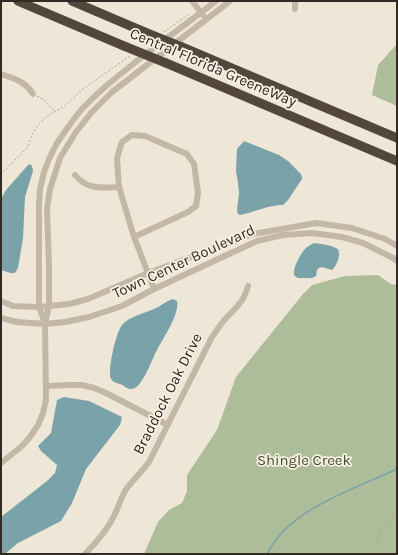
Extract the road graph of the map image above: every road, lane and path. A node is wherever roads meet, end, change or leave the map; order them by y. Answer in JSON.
{"nodes":[{"id":1,"x":18,"y":1,"type":"edge"},
{"id":2,"x":72,"y":1,"type":"edge"},
{"id":3,"x":192,"y":1,"type":"edge"},
{"id":4,"x":216,"y":1,"type":"edge"},
{"id":5,"x":230,"y":1,"type":"edge"},
{"id":6,"x":296,"y":1,"type":"edge"},
{"id":7,"x":295,"y":9,"type":"dead end"},
{"id":8,"x":200,"y":10,"type":"junction"},
{"id":9,"x":206,"y":19,"type":"junction"},
{"id":10,"x":161,"y":34,"type":"dead end"},
{"id":11,"x":149,"y":37,"type":"junction"},
{"id":12,"x":141,"y":48,"type":"dead end"},
{"id":13,"x":130,"y":57,"type":"dead end"},
{"id":14,"x":1,"y":74,"type":"edge"},
{"id":15,"x":33,"y":94,"type":"joint"},
{"id":16,"x":54,"y":112,"type":"junction"},
{"id":17,"x":397,"y":138,"type":"edge"},
{"id":18,"x":397,"y":161,"type":"edge"},
{"id":19,"x":75,"y":175,"type":"dead end"},
{"id":20,"x":1,"y":176,"type":"edge"},
{"id":21,"x":119,"y":187,"type":"junction"},
{"id":22,"x":134,"y":237,"type":"junction"},
{"id":23,"x":397,"y":246,"type":"edge"},
{"id":24,"x":397,"y":261,"type":"edge"},
{"id":25,"x":148,"y":273,"type":"junction"},
{"id":26,"x":248,"y":286,"type":"dead end"},
{"id":27,"x":154,"y":289,"type":"junction"},
{"id":28,"x":1,"y":301,"type":"edge"},
{"id":29,"x":49,"y":306,"type":"junction"},
{"id":30,"x":39,"y":307,"type":"junction"},
{"id":31,"x":1,"y":318,"type":"edge"},
{"id":32,"x":45,"y":324,"type":"junction"},
{"id":33,"x":47,"y":386,"type":"junction"},
{"id":34,"x":168,"y":425,"type":"junction"},
{"id":35,"x":1,"y":463,"type":"edge"},
{"id":36,"x":397,"y":512,"type":"edge"},
{"id":37,"x":85,"y":554,"type":"edge"},
{"id":38,"x":374,"y":554,"type":"edge"}],
"edges":[{"from":1,"to":18,"type":"highway","name":"Central Florida GreeneWay","bridge":true},
{"from":2,"to":11,"type":"highway","name":"Central Florida GreeneWay"},
{"from":3,"to":8,"type":"street"},
{"from":4,"to":8,"type":"street"},
{"from":5,"to":9,"type":"street"},
{"from":6,"to":7,"type":"street"},
{"from":8,"to":9,"type":"street"},
{"from":8,"to":10,"type":"path"},
{"from":8,"to":30,"type":"street"},
{"from":9,"to":29,"type":"street"},
{"from":11,"to":12,"type":"path"},
{"from":11,"to":17,"type":"highway","name":"Central Florida GreeneWay","bridge":true},
{"from":13,"to":16,"type":"path"},
{"from":14,"to":15,"type":"street"},
{"from":15,"to":16,"type":"path"},
{"from":16,"to":20,"type":"path"},
{"from":19,"to":21,"type":"street"},
{"from":21,"to":22,"type":"street"},
{"from":21,"to":22,"type":"street"},
{"from":22,"to":25,"type":"street"},
{"from":23,"to":25,"type":"street","name":"Town Center Boulevard"},
{"from":24,"to":27,"type":"street","name":"Town Center Boulevard"},
{"from":25,"to":27,"type":"street"},
{"from":25,"to":29,"type":"street","name":"Town Center Boulevard"},
{"from":26,"to":34,"type":"street","name":"Braddock Oak Drive"},
{"from":27,"to":32,"type":"street","name":"Town Center Boulevard"},
{"from":28,"to":30,"type":"street","name":"Town Center Boulevard"},
{"from":29,"to":30,"type":"street","name":"Town Center Boulevard"},
{"from":29,"to":32,"type":"street"},
{"from":30,"to":32,"type":"street"},
{"from":31,"to":32,"type":"street","name":"Town Center Boulevard"},
{"from":32,"to":33,"type":"street"},
{"from":33,"to":34,"type":"street"},
{"from":33,"to":35,"type":"street"},
{"from":34,"to":37,"type":"street","name":"Braddock Oak Drive"},
{"from":36,"to":38,"type":"path"}]}
